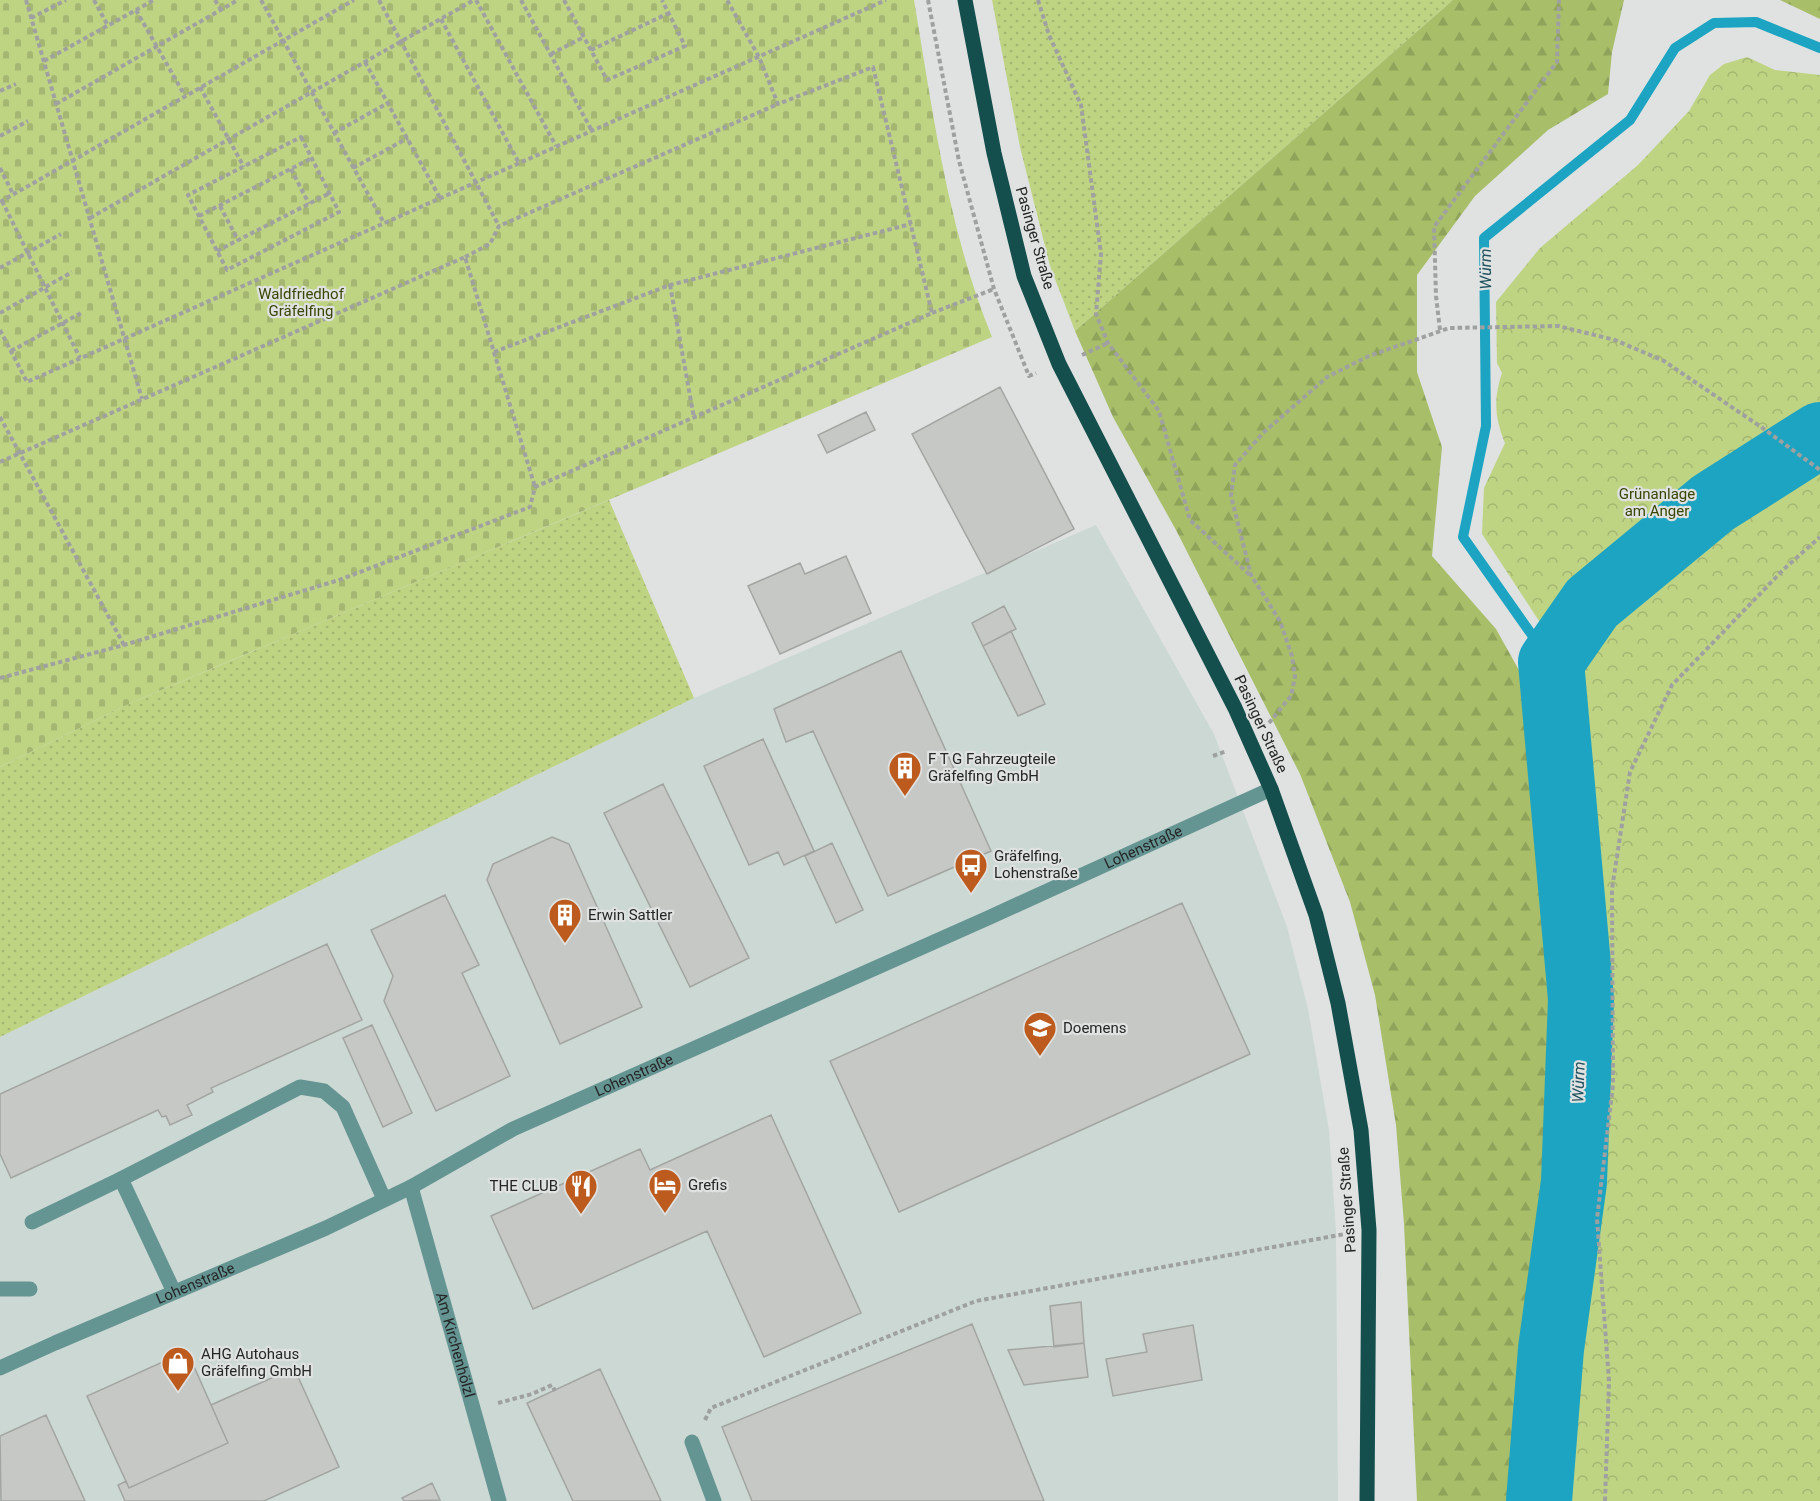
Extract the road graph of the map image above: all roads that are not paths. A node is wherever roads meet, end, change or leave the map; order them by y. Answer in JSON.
{"nodes":[{"id":1,"x":966,"y":0,"type":"edge"},
{"id":2,"x":1271,"y":789,"type":"junction"},
{"id":3,"x":121,"y":1179,"type":"junction"},
{"id":4,"x":411,"y":1187,"type":"junction"},
{"id":5,"x":384,"y":1199,"type":"junction"},
{"id":6,"x":32,"y":1222,"type":"dead end"},
{"id":7,"x":0,"y":1289,"type":"edge"},
{"id":8,"x":30,"y":1289,"type":"dead end"},
{"id":9,"x":174,"y":1292,"type":"junction"},
{"id":10,"x":0,"y":1368,"type":"edge"},
{"id":11,"x":692,"y":1442,"type":"road end"},
{"id":12,"x":499,"y":1501,"type":"edge"},
{"id":13,"x":714,"y":1501,"type":"edge"},
{"id":14,"x":1367,"y":1501,"type":"edge"}],
"edges":[{"from":1,"to":2,"type":"main road","name":"Pasinger Straße"},
{"from":2,"to":4,"type":"street","name":"Lohenstraße"},
{"from":2,"to":14,"type":"main road","name":"Pasinger Straße"},
{"from":3,"to":5,"type":"street"},
{"from":3,"to":6,"type":"street"},
{"from":3,"to":9,"type":"street"},
{"from":4,"to":5,"type":"street","name":"Lohenstraße"},
{"from":4,"to":12,"type":"street","name":"Am Kirchenhölzl"},
{"from":5,"to":9,"type":"street","name":"Lohenstraße"},
{"from":7,"to":8,"type":"street"},
{"from":9,"to":10,"type":"street","name":"Lohenstraße"},
{"from":11,"to":13,"type":"street"}]}
